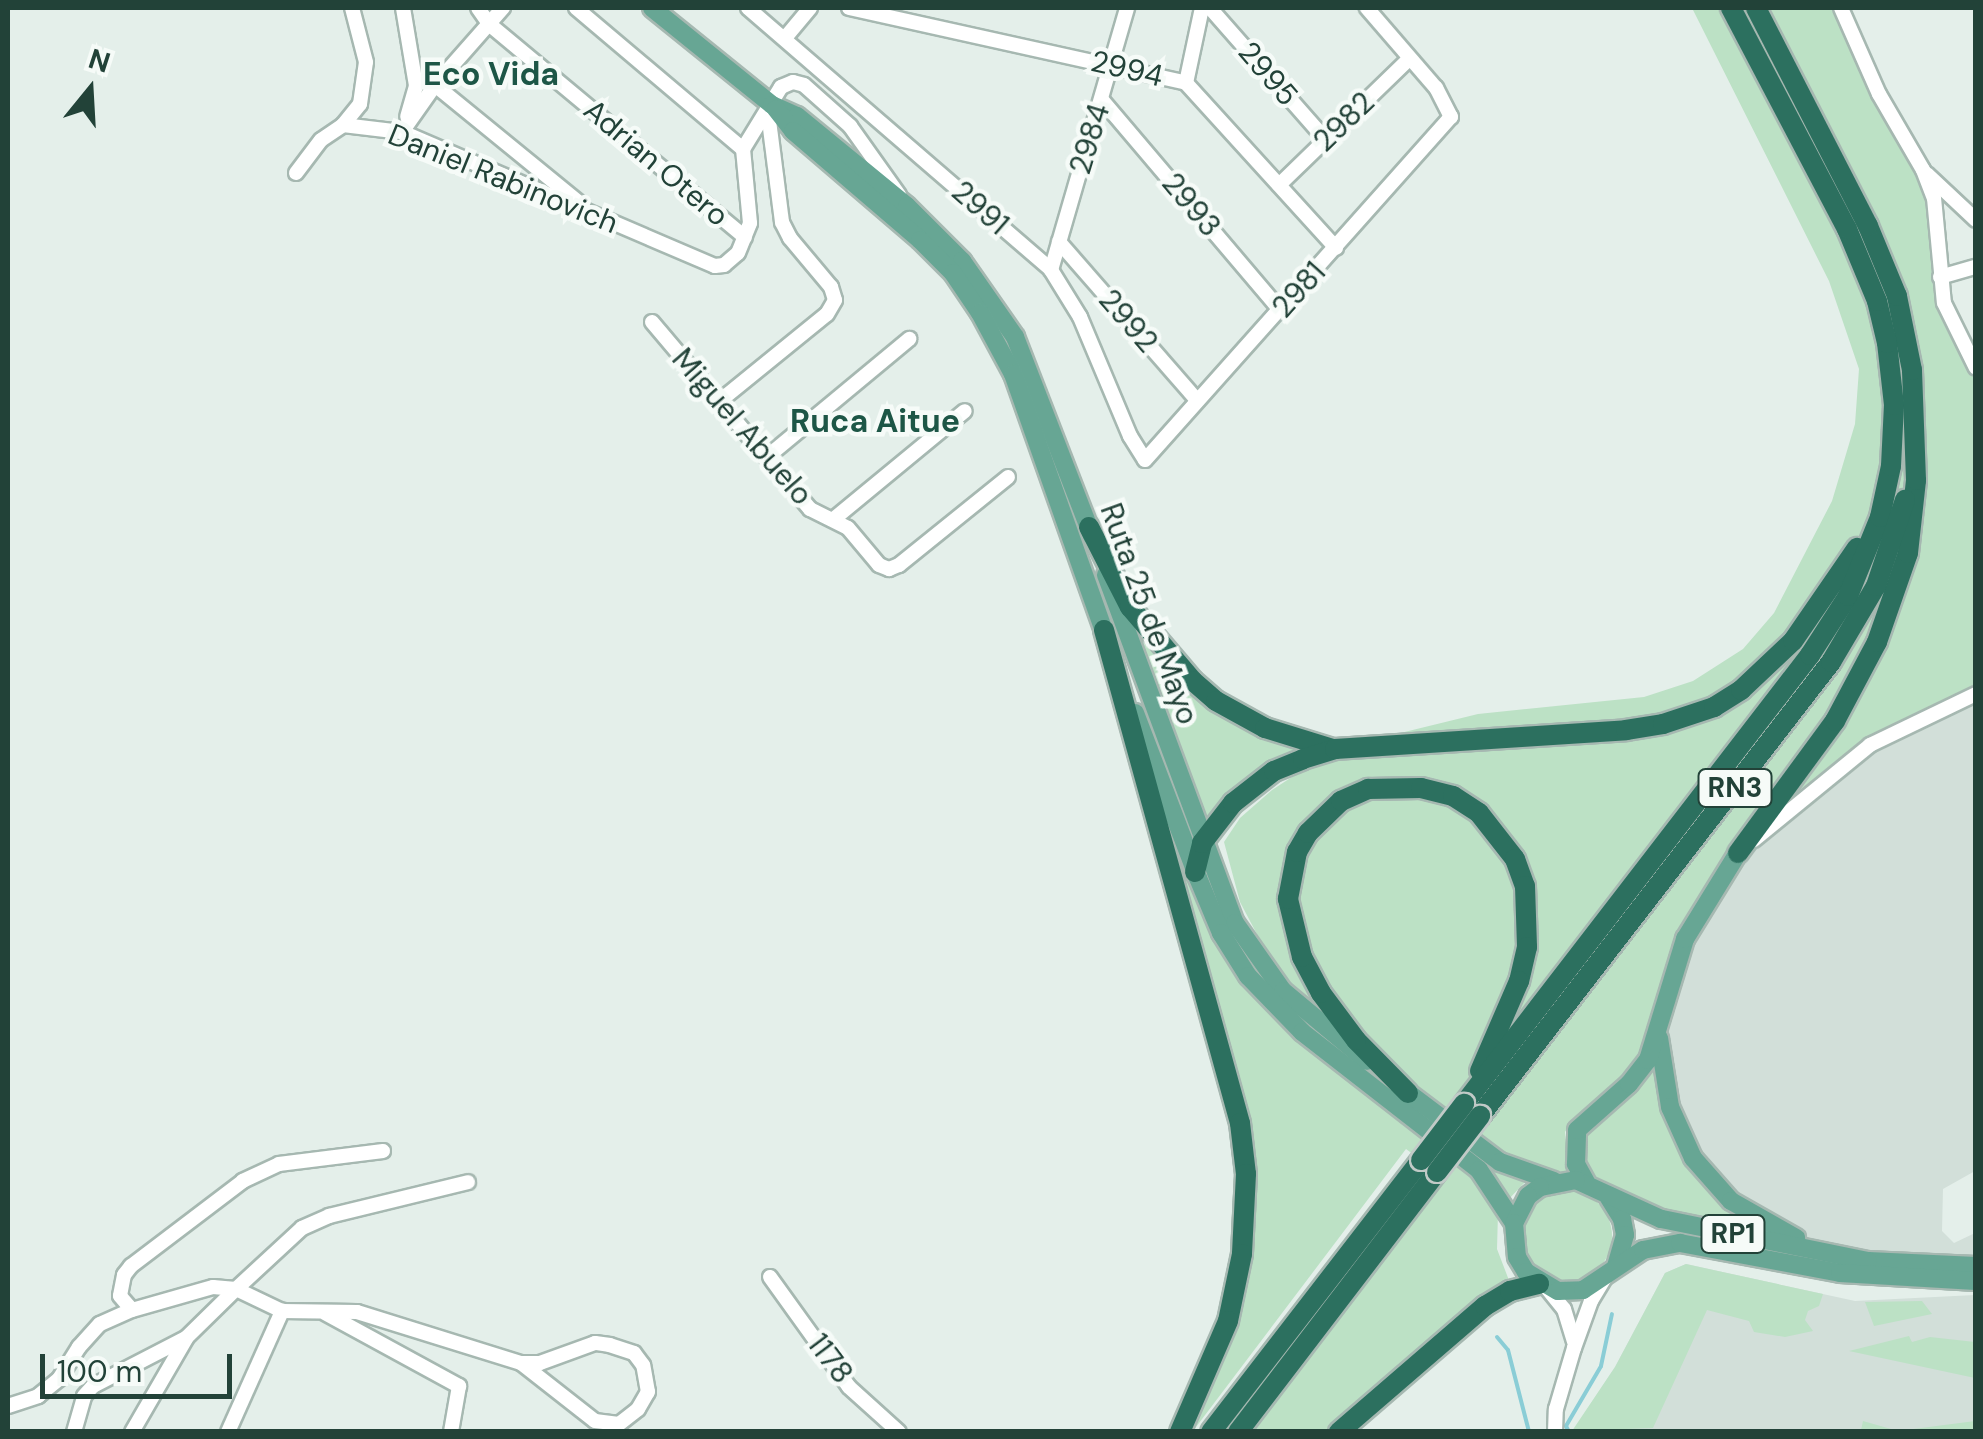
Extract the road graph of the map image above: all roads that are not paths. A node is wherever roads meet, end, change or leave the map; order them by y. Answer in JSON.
{"nodes":[{"id":1,"x":352,"y":8,"type":"edge"},
{"id":2,"x":403,"y":8,"type":"edge"},
{"id":3,"x":478,"y":8,"type":"edge"},
{"id":4,"x":504,"y":8,"type":"edge"},
{"id":5,"x":576,"y":8,"type":"edge"},
{"id":6,"x":748,"y":8,"type":"edge"},
{"id":7,"x":810,"y":8,"type":"edge"},
{"id":8,"x":850,"y":8,"type":"edge"},
{"id":9,"x":1127,"y":8,"type":"edge"},
{"id":10,"x":1202,"y":8,"type":"edge"},
{"id":11,"x":1210,"y":8,"type":"edge"},
{"id":12,"x":1368,"y":8,"type":"edge"},
{"id":13,"x":1731,"y":8,"type":"edge"},
{"id":14,"x":1756,"y":8,"type":"edge"},
{"id":15,"x":1841,"y":8,"type":"edge"},
{"id":16,"x":655,"y":9,"type":"edge"},
{"id":17,"x":489,"y":24,"type":"junction"},
{"id":18,"x":785,"y":38,"type":"junction"},
{"id":19,"x":1409,"y":59,"type":"junction"},
{"id":20,"x":1112,"y":65,"type":"junction"},
{"id":21,"x":1186,"y":83,"type":"junction"},
{"id":22,"x":435,"y":85,"type":"junction"},
{"id":23,"x":1102,"y":100,"type":"junction"},
{"id":24,"x":770,"y":109,"type":"junction"},
{"id":25,"x":343,"y":126,"type":"junction"},
{"id":26,"x":402,"y":132,"type":"junction"},
{"id":27,"x":1326,"y":140,"type":"junction"},
{"id":28,"x":744,"y":149,"type":"junction"},
{"id":29,"x":1923,"y":170,"type":"junction"},
{"id":30,"x":296,"y":173,"type":"dead end"},
{"id":31,"x":1279,"y":185,"type":"junction"},
{"id":32,"x":907,"y":206,"type":"junction"},
{"id":33,"x":594,"y":215,"type":"junction"},
{"id":34,"x":1976,"y":220,"type":"edge"},
{"id":35,"x":745,"y":238,"type":"junction"},
{"id":36,"x":1059,"y":242,"type":"junction"},
{"id":37,"x":1336,"y":248,"type":"junction"},
{"id":38,"x":1976,"y":267,"type":"edge"},
{"id":39,"x":1051,"y":270,"type":"junction"},
{"id":40,"x":1940,"y":278,"type":"junction"},
{"id":41,"x":1280,"y":310,"type":"junction"},
{"id":42,"x":652,"y":322,"type":"dead end"},
{"id":43,"x":910,"y":338,"type":"dead end"},
{"id":44,"x":1976,"y":368,"type":"edge"},
{"id":45,"x":721,"y":400,"type":"junction"},
{"id":46,"x":1197,"y":400,"type":"junction"},
{"id":47,"x":965,"y":411,"type":"dead end"},
{"id":48,"x":1915,"y":422,"type":"junction"},
{"id":49,"x":767,"y":456,"type":"junction"},
{"id":50,"x":1145,"y":460,"type":"joint"},
{"id":51,"x":1008,"y":477,"type":"dead end"},
{"id":52,"x":1887,"y":488,"type":"junction"},
{"id":53,"x":834,"y":518,"type":"junction"},
{"id":54,"x":1088,"y":527,"type":"junction"},
{"id":55,"x":1104,"y":630,"type":"junction"},
{"id":56,"x":1976,"y":694,"type":"edge"},
{"id":57,"x":1335,"y":750,"type":"junction"},
{"id":58,"x":1202,"y":843,"type":"junction"},
{"id":59,"x":1738,"y":853,"type":"junction"},
{"id":60,"x":1195,"y":872,"type":"junction"},
{"id":61,"x":1659,"y":1026,"type":"junction"},
{"id":62,"x":1408,"y":1093,"type":"junction"},
{"id":63,"x":1472,"y":1110,"type":"junction"},
{"id":64,"x":383,"y":1151,"type":"dead end"},
{"id":65,"x":1429,"y":1166,"type":"junction"},
{"id":66,"x":1554,"y":1181,"type":"junction"},
{"id":67,"x":468,"y":1182,"type":"dead end"},
{"id":68,"x":1586,"y":1182,"type":"junction"},
{"id":69,"x":1604,"y":1192,"type":"junction"},
{"id":70,"x":1514,"y":1223,"type":"junction"},
{"id":71,"x":1868,"y":1261,"type":"junction"},
{"id":72,"x":1976,"y":1266,"type":"edge"},
{"id":73,"x":1610,"y":1272,"type":"junction"},
{"id":74,"x":770,"y":1277,"type":"dead end"},
{"id":75,"x":1976,"y":1281,"type":"edge"},
{"id":76,"x":1542,"y":1285,"type":"junction"},
{"id":77,"x":236,"y":1290,"type":"junction"},
{"id":78,"x":132,"y":1310,"type":"junction"},
{"id":79,"x":282,"y":1311,"type":"junction"},
{"id":80,"x":324,"y":1312,"type":"junction"},
{"id":81,"x":186,"y":1338,"type":"junction"},
{"id":82,"x":1574,"y":1348,"type":"junction"},
{"id":83,"x":1273,"y":1349,"type":"junction"},
{"id":84,"x":520,"y":1363,"type":"junction"},
{"id":85,"x":8,"y":1406,"type":"edge"},
{"id":86,"x":74,"y":1432,"type":"edge"},
{"id":87,"x":132,"y":1432,"type":"edge"},
{"id":88,"x":228,"y":1432,"type":"edge"},
{"id":89,"x":450,"y":1432,"type":"edge"},
{"id":90,"x":899,"y":1432,"type":"edge"},
{"id":91,"x":1180,"y":1432,"type":"edge"},
{"id":92,"x":1193,"y":1432,"type":"edge"},
{"id":93,"x":1211,"y":1432,"type":"edge"},
{"id":94,"x":1238,"y":1432,"type":"edge"},
{"id":95,"x":1339,"y":1432,"type":"edge"},
{"id":96,"x":1554,"y":1432,"type":"edge"}],
"edges":[{"from":1,"to":25,"type":"street"},
{"from":2,"to":26,"type":"street"},
{"from":3,"to":17,"type":"street","name":"Adrian Otero"},
{"from":4,"to":17,"type":"street"},
{"from":5,"to":28,"type":"street"},
{"from":6,"to":18,"type":"street","name":"2991"},
{"from":7,"to":18,"type":"street"},
{"from":8,"to":20,"type":"street","name":"2994"},
{"from":9,"to":20,"type":"street","name":"2984"},
{"from":10,"to":21,"type":"street"},
{"from":11,"to":27,"type":"street","name":"2995"},
{"from":12,"to":19,"type":"street"},
{"from":13,"to":52,"type":"highway","number":"RN3"},
{"from":14,"to":48,"type":"highway","number":"RN3"},
{"from":15,"to":29,"type":"street"},
{"from":16,"to":24,"type":"main road","name":"Ruta 25 de Mayo"},
{"from":17,"to":22,"type":"street"},
{"from":17,"to":35,"type":"street","name":"Adrian Otero"},
{"from":18,"to":39,"type":"street","name":"2991"},
{"from":19,"to":27,"type":"street","name":"2982"},
{"from":19,"to":37,"type":"street","name":"2981"},
{"from":20,"to":21,"type":"street","name":"2994"},
{"from":20,"to":23,"type":"street","name":"2984"},
{"from":21,"to":31,"type":"street","name":"2994"},
{"from":22,"to":26,"type":"street"},
{"from":22,"to":33,"type":"street"},
{"from":23,"to":36,"type":"street","name":"2984"},
{"from":23,"to":41,"type":"street","name":"2993"},
{"from":24,"to":28,"type":"street"},
{"from":24,"to":32,"type":"main road","name":"Ruta 25 de Mayo"},
{"from":24,"to":32,"type":"street"},
{"from":24,"to":45,"type":"street"},
{"from":24,"to":55,"type":"main road","name":"Ruta 25 de Mayo"},
{"from":25,"to":26,"type":"street","name":"Daniel Rabinovich"},
{"from":25,"to":30,"type":"street"},
{"from":26,"to":33,"type":"street","name":"Daniel Rabinovich"},
{"from":27,"to":31,"type":"street","name":"2982"},
{"from":28,"to":35,"type":"street"},
{"from":29,"to":34,"type":"street"},
{"from":29,"to":40,"type":"street"},
{"from":31,"to":37,"type":"street","name":"2994"},
{"from":32,"to":54,"type":"main road","name":"Ruta 25 de Mayo"},
{"from":33,"to":35,"type":"street","name":"Daniel Rabinovich"},
{"from":36,"to":39,"type":"street","name":"2984"},
{"from":36,"to":46,"type":"street","name":"2992"},
{"from":37,"to":41,"type":"street","name":"2981"},
{"from":38,"to":40,"type":"street"},
{"from":39,"to":50,"type":"street","name":"2991"},
{"from":40,"to":44,"type":"street"},
{"from":41,"to":46,"type":"street","name":"2981"},
{"from":42,"to":45,"type":"street","name":"Miguel Abuelo"},
{"from":43,"to":49,"type":"street"},
{"from":45,"to":49,"type":"street","name":"Miguel Abuelo"},
{"from":46,"to":50,"type":"street","name":"2981"},
{"from":47,"to":53,"type":"street"},
{"from":48,"to":59,"type":"highway"},
{"from":48,"to":63,"type":"highway","number":"RN3"},
{"from":49,"to":53,"type":"street","name":"Miguel Abuelo"},
{"from":51,"to":53,"type":"street","name":"Miguel Abuelo"},
{"from":52,"to":57,"type":"highway"},
{"from":52,"to":63,"type":"highway","number":"RN3"},
{"from":54,"to":57,"type":"highway"},
{"from":54,"to":58,"type":"main road","name":"Ruta 25 de Mayo"},
{"from":55,"to":60,"type":"main road","name":"Ruta 25 de Mayo"},
{"from":55,"to":91,"type":"highway"},
{"from":56,"to":59,"type":"street"},
{"from":57,"to":58,"type":"highway"},
{"from":58,"to":60,"type":"highway"},
{"from":58,"to":62,"type":"main road","name":"Ruta 25 de Mayo"},
{"from":59,"to":61,"type":"main road"},
{"from":60,"to":70,"type":"main road","name":"Ruta 25 de Mayo"},
{"from":61,"to":68,"type":"main road"},
{"from":61,"to":71,"type":"main road"},
{"from":62,"to":63,"type":"highway"},
{"from":62,"to":66,"type":"main road","name":"Ruta 25 de Mayo"},
{"from":63,"to":65,"type":"highway","number":"RN3","bridge":true},
{"from":64,"to":78,"type":"street"},
{"from":65,"to":83,"type":"highway","number":"RN3"},
{"from":65,"to":94,"type":"highway","number":"RN3"},
{"from":66,"to":68,"type":"main road","number":"RP1"},
{"from":66,"to":70,"type":"main road"},
{"from":67,"to":77,"type":"street"},
{"from":68,"to":69,"type":"main road","number":"RP1"},
{"from":69,"to":71,"type":"main road","number":"RP1"},
{"from":69,"to":73,"type":"main road"},
{"from":70,"to":76,"type":"main road","name":"Ruta 25 de Mayo"},
{"from":71,"to":72,"type":"main road","number":"RP1"},
{"from":73,"to":75,"type":"main road","number":"RP1"},
{"from":73,"to":76,"type":"main road","number":"RP1"},
{"from":73,"to":82,"type":"street"},
{"from":74,"to":90,"type":"street","name":"1178"},
{"from":76,"to":82,"type":"street"},
{"from":76,"to":95,"type":"highway"},
{"from":77,"to":78,"type":"street"},
{"from":77,"to":79,"type":"street"},
{"from":77,"to":81,"type":"street"},
{"from":78,"to":85,"type":"street"},
{"from":79,"to":80,"type":"street"},
{"from":79,"to":88,"type":"street"},
{"from":80,"to":84,"type":"street"},
{"from":80,"to":89,"type":"street"},
{"from":81,"to":86,"type":"street"},
{"from":81,"to":87,"type":"street"},
{"from":82,"to":96,"type":"street"},
{"from":83,"to":92,"type":"highway"},
{"from":83,"to":93,"type":"highway","number":"RN3"},
{"from":84,"to":84,"type":"street"}]}
